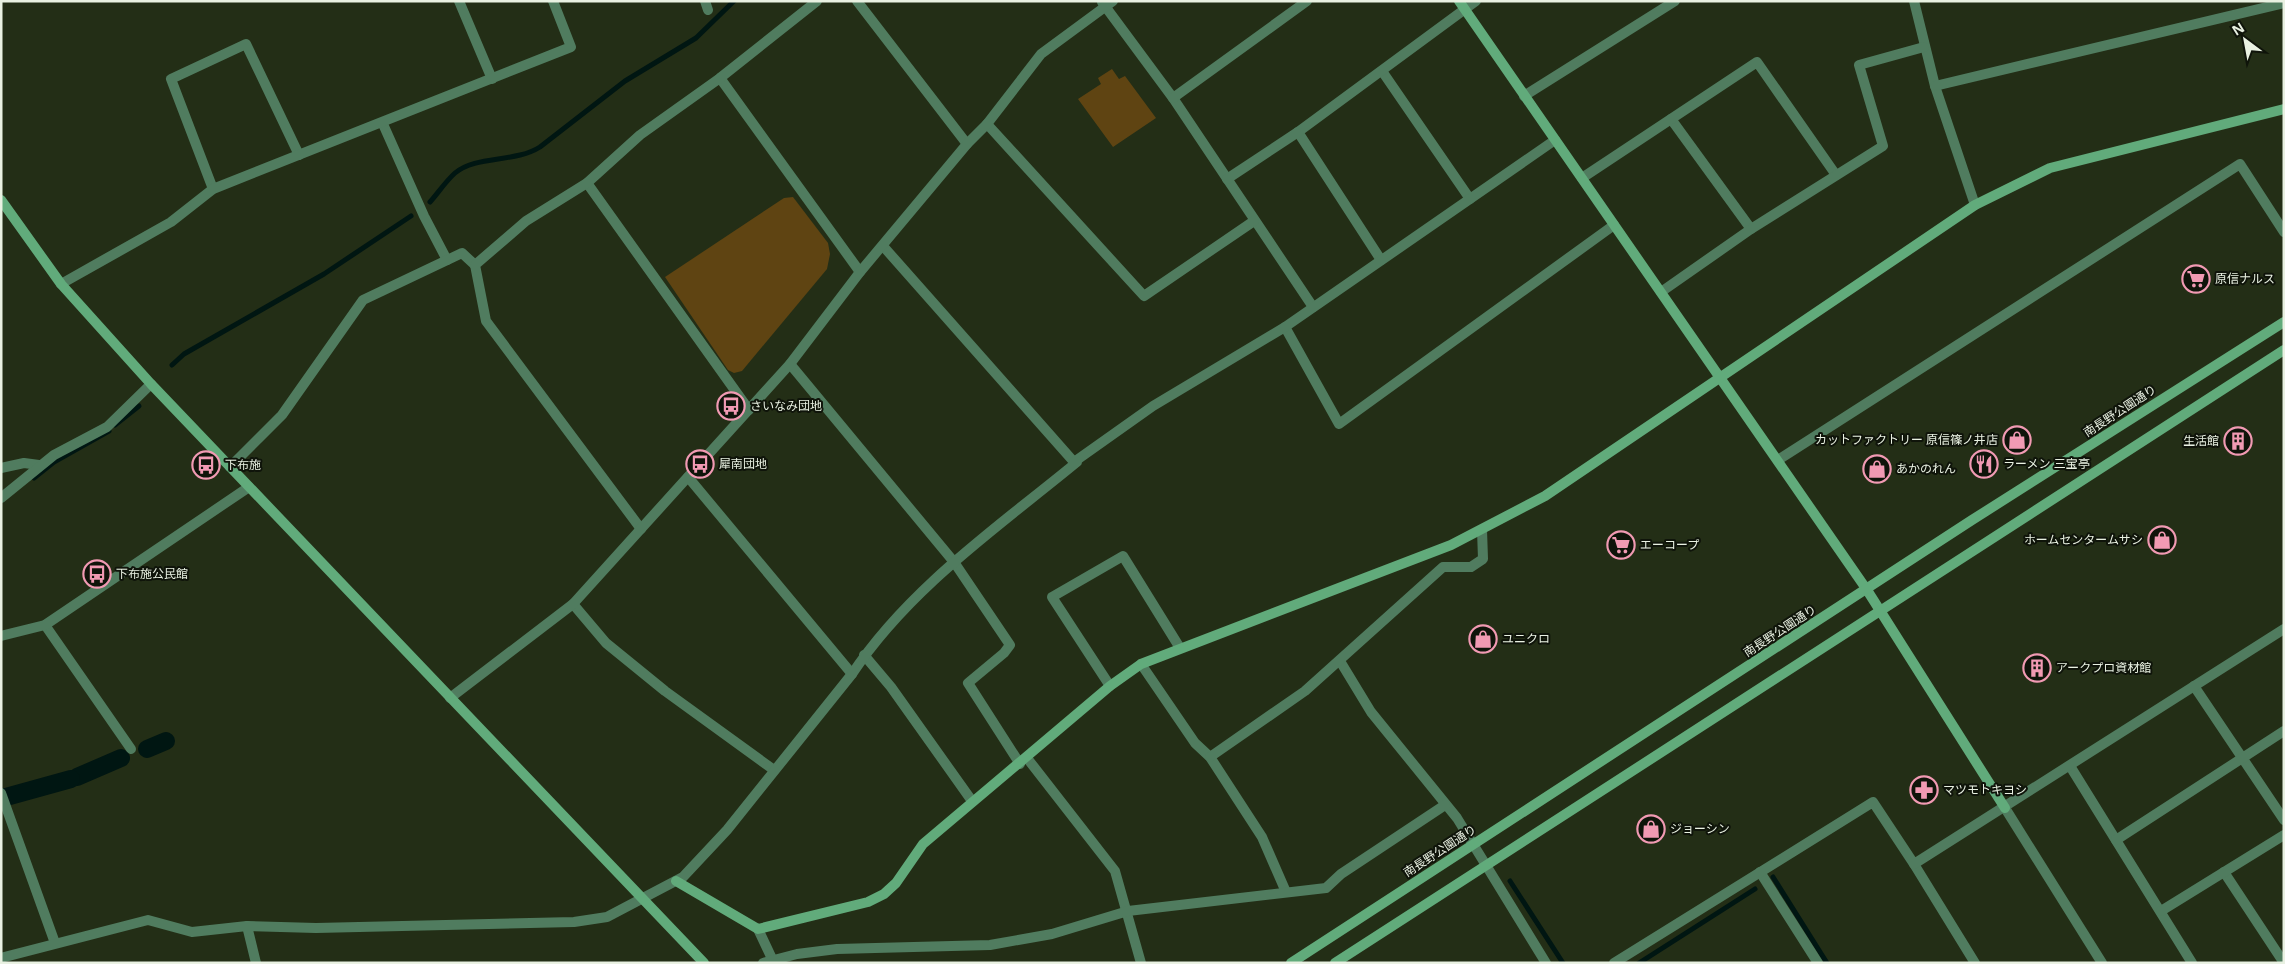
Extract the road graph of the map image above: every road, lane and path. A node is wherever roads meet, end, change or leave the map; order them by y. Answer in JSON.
{"nodes":[{"id":1,"x":459,"y":1,"type":"edge"},
{"id":2,"x":554,"y":1,"type":"edge"},
{"id":3,"x":817,"y":1,"type":"edge"},
{"id":4,"x":857,"y":1,"type":"edge"},
{"id":5,"x":1308,"y":1,"type":"edge"},
{"id":6,"x":1476,"y":1,"type":"edge"},
{"id":7,"x":1675,"y":1,"type":"edge"},
{"id":8,"x":1914,"y":1,"type":"edge"},
{"id":9,"x":1106,"y":3,"type":"edge"},
{"id":10,"x":2284,"y":3,"type":"edge"},
{"id":11,"x":1461,"y":5,"type":"edge"},
{"id":12,"x":1924,"y":48,"type":"junction"},
{"id":13,"x":1382,"y":71,"type":"junction"},
{"id":14,"x":720,"y":78,"type":"junction"},
{"id":15,"x":492,"y":79,"type":"junction"},
{"id":16,"x":1935,"y":86,"type":"junction"},
{"id":17,"x":1524,"y":96,"type":"junction"},
{"id":18,"x":1172,"y":98,"type":"junction"},
{"id":19,"x":2284,"y":109,"type":"edge"},
{"id":20,"x":1670,"y":120,"type":"junction"},
{"id":21,"x":383,"y":124,"type":"junction"},
{"id":22,"x":987,"y":124,"type":"junction"},
{"id":23,"x":1298,"y":132,"type":"junction"},
{"id":24,"x":1555,"y":140,"type":"junction"},
{"id":25,"x":967,"y":144,"type":"junction"},
{"id":26,"x":299,"y":155,"type":"junction"},
{"id":27,"x":1836,"y":175,"type":"junction"},
{"id":28,"x":1582,"y":178,"type":"junction"},
{"id":29,"x":1227,"y":179,"type":"junction"},
{"id":30,"x":587,"y":183,"type":"junction"},
{"id":31,"x":213,"y":189,"type":"junction"},
{"id":32,"x":1470,"y":199,"type":"junction"},
{"id":33,"x":1,"y":200,"type":"edge"},
{"id":34,"x":1975,"y":205,"type":"junction"},
{"id":35,"x":1254,"y":221,"type":"junction"},
{"id":36,"x":1614,"y":225,"type":"junction"},
{"id":37,"x":1751,"y":229,"type":"junction"},
{"id":38,"x":2284,"y":232,"type":"edge"},
{"id":39,"x":883,"y":246,"type":"junction"},
{"id":40,"x":447,"y":260,"type":"junction"},
{"id":41,"x":1381,"y":260,"type":"junction"},
{"id":42,"x":475,"y":265,"type":"junction"},
{"id":43,"x":860,"y":272,"type":"junction"},
{"id":44,"x":61,"y":284,"type":"junction"},
{"id":45,"x":1661,"y":292,"type":"junction"},
{"id":46,"x":1313,"y":307,"type":"junction"},
{"id":47,"x":2284,"y":322,"type":"edge"},
{"id":48,"x":1285,"y":327,"type":"junction"},
{"id":49,"x":2284,"y":350,"type":"edge"},
{"id":50,"x":790,"y":364,"type":"junction"},
{"id":51,"x":1721,"y":376,"type":"junction"},
{"id":52,"x":151,"y":384,"type":"junction"},
{"id":53,"x":749,"y":410,"type":"junction"},
{"id":54,"x":1778,"y":460,"type":"junction"},
{"id":55,"x":1074,"y":462,"type":"junction"},
{"id":56,"x":39,"y":465,"type":"junction"},
{"id":57,"x":230,"y":467,"type":"junction"},
{"id":58,"x":1,"y":468,"type":"edge"},
{"id":59,"x":688,"y":477,"type":"junction"},
{"id":60,"x":249,"y":487,"type":"junction"},
{"id":61,"x":1,"y":498,"type":"edge"},
{"id":62,"x":641,"y":529,"type":"junction"},
{"id":63,"x":1482,"y":530,"type":"junction"},
{"id":64,"x":954,"y":562,"type":"junction"},
{"id":65,"x":1867,"y":590,"type":"junction"},
{"id":66,"x":573,"y":604,"type":"junction"},
{"id":67,"x":1880,"y":611,"type":"junction"},
{"id":68,"x":44,"y":624,"type":"junction"},
{"id":69,"x":2284,"y":629,"type":"edge"},
{"id":70,"x":1,"y":636,"type":"edge"},
{"id":71,"x":1180,"y":648,"type":"junction"},
{"id":72,"x":864,"y":656,"type":"junction"},
{"id":73,"x":1340,"y":661,"type":"junction"},
{"id":74,"x":1141,"y":664,"type":"junction"},
{"id":75,"x":852,"y":674,"type":"junction"},
{"id":76,"x":1110,"y":686,"type":"junction"},
{"id":77,"x":2194,"y":686,"type":"junction"},
{"id":78,"x":450,"y":698,"type":"junction"},
{"id":79,"x":2284,"y":731,"type":"edge"},
{"id":80,"x":131,"y":749,"type":"dead end"},
{"id":81,"x":1210,"y":757,"type":"junction"},
{"id":82,"x":2242,"y":757,"type":"junction"},
{"id":83,"x":1023,"y":761,"type":"junction"},
{"id":84,"x":2070,"y":766,"type":"junction"},
{"id":85,"x":774,"y":770,"type":"junction"},
{"id":86,"x":1,"y":793,"type":"edge"},
{"id":87,"x":972,"y":801,"type":"junction"},
{"id":88,"x":1445,"y":805,"type":"junction"},
{"id":89,"x":2005,"y":808,"type":"junction"},
{"id":90,"x":2284,"y":820,"type":"edge"},
{"id":91,"x":2284,"y":835,"type":"edge"},
{"id":92,"x":2116,"y":840,"type":"junction"},
{"id":93,"x":1473,"y":845,"type":"junction"},
{"id":94,"x":1914,"y":864,"type":"junction"},
{"id":95,"x":1484,"y":865,"type":"junction"},
{"id":96,"x":1760,"y":872,"type":"junction"},
{"id":97,"x":2224,"y":872,"type":"junction"},
{"id":98,"x":676,"y":881,"type":"junction"},
{"id":99,"x":1286,"y":892,"type":"junction"},
{"id":100,"x":640,"y":898,"type":"junction"},
{"id":101,"x":1128,"y":911,"type":"junction"},
{"id":102,"x":2161,"y":911,"type":"junction"},
{"id":103,"x":247,"y":926,"type":"junction"},
{"id":104,"x":758,"y":929,"type":"junction"},
{"id":105,"x":55,"y":944,"type":"junction"},
{"id":106,"x":1,"y":958,"type":"edge"},
{"id":107,"x":770,"y":961,"type":"edge"},
{"id":108,"x":256,"y":963,"type":"edge"},
{"id":109,"x":704,"y":963,"type":"edge"},
{"id":110,"x":1141,"y":963,"type":"edge"},
{"id":111,"x":1291,"y":963,"type":"edge"},
{"id":112,"x":1334,"y":963,"type":"edge"},
{"id":113,"x":1546,"y":963,"type":"edge"},
{"id":114,"x":1614,"y":963,"type":"edge"},
{"id":115,"x":1818,"y":963,"type":"edge"},
{"id":116,"x":1975,"y":963,"type":"edge"},
{"id":117,"x":2102,"y":963,"type":"edge"},
{"id":118,"x":2192,"y":963,"type":"edge"},
{"id":119,"x":2284,"y":963,"type":"edge"}],
"edges":[{"from":1,"to":15,"type":"street"},
{"from":2,"to":15,"type":"street"},
{"from":3,"to":14,"type":"street"},
{"from":4,"to":25,"type":"street"},
{"from":5,"to":18,"type":"street"},
{"from":6,"to":11,"type":"street"},
{"from":7,"to":17,"type":"street"},
{"from":8,"to":12,"type":"street"},
{"from":9,"to":18,"type":"street"},
{"from":9,"to":22,"type":"street"},
{"from":10,"to":16,"type":"street"},
{"from":11,"to":13,"type":"street"},
{"from":11,"to":17,"type":"street"},
{"from":12,"to":16,"type":"street"},
{"from":12,"to":27,"type":"street"},
{"from":13,"to":23,"type":"street"},
{"from":13,"to":32,"type":"street"},
{"from":14,"to":30,"type":"street"},
{"from":14,"to":43,"type":"street"},
{"from":15,"to":21,"type":"street"},
{"from":16,"to":34,"type":"street"},
{"from":17,"to":24,"type":"street"},
{"from":18,"to":29,"type":"street"},
{"from":19,"to":34,"type":"street"},
{"from":20,"to":27,"type":"street"},
{"from":20,"to":28,"type":"street"},
{"from":20,"to":37,"type":"street"},
{"from":21,"to":26,"type":"street"},
{"from":21,"to":40,"type":"street"},
{"from":22,"to":25,"type":"street"},
{"from":22,"to":35,"type":"street"},
{"from":23,"to":29,"type":"street"},
{"from":23,"to":41,"type":"street"},
{"from":24,"to":28,"type":"street"},
{"from":24,"to":32,"type":"street"},
{"from":25,"to":39,"type":"street"},
{"from":26,"to":31,"type":"street"},
{"from":26,"to":31,"type":"street"},
{"from":27,"to":37,"type":"street"},
{"from":28,"to":36,"type":"street"},
{"from":29,"to":35,"type":"street"},
{"from":30,"to":42,"type":"street"},
{"from":30,"to":53,"type":"street"},
{"from":31,"to":44,"type":"street"},
{"from":32,"to":41,"type":"street"},
{"from":33,"to":44,"type":"street"},
{"from":34,"to":51,"type":"street"},
{"from":35,"to":46,"type":"street"},
{"from":36,"to":45,"type":"street"},
{"from":36,"to":48,"type":"street"},
{"from":37,"to":45,"type":"street"},
{"from":38,"to":54,"type":"street"},
{"from":39,"to":43,"type":"street"},
{"from":39,"to":55,"type":"street"},
{"from":40,"to":42,"type":"street"},
{"from":40,"to":57,"type":"street"},
{"from":41,"to":46,"type":"street"},
{"from":42,"to":62,"type":"street"},
{"from":43,"to":50,"type":"street"},
{"from":44,"to":52,"type":"street"},
{"from":45,"to":51,"type":"street"},
{"from":46,"to":48,"type":"street"},
{"from":47,"to":65,"type":"street","name":"南長野公園通り"},
{"from":48,"to":55,"type":"street"},
{"from":49,"to":67,"type":"street"},
{"from":50,"to":53,"type":"street"},
{"from":50,"to":64,"type":"street"},
{"from":51,"to":54,"type":"street"},
{"from":51,"to":63,"type":"street"},
{"from":52,"to":56,"type":"street"},
{"from":52,"to":57,"type":"street"},
{"from":53,"to":59,"type":"street"},
{"from":54,"to":65,"type":"street"},
{"from":55,"to":64,"type":"street"},
{"from":56,"to":58,"type":"street"},
{"from":56,"to":61,"type":"street"},
{"from":57,"to":60,"type":"street"},
{"from":59,"to":62,"type":"street"},
{"from":59,"to":75,"type":"street"},
{"from":60,"to":68,"type":"street"},
{"from":60,"to":78,"type":"street"},
{"from":62,"to":66,"type":"street"},
{"from":63,"to":71,"type":"street"},
{"from":63,"to":73,"type":"street"},
{"from":64,"to":72,"type":"street"},
{"from":64,"to":83,"type":"street"},
{"from":65,"to":67,"type":"street"},
{"from":65,"to":93,"type":"street","name":"南長野公園通り"},
{"from":66,"to":78,"type":"street"},
{"from":66,"to":85,"type":"street"},
{"from":67,"to":89,"type":"street"},
{"from":67,"to":95,"type":"street"},
{"from":68,"to":70,"type":"street"},
{"from":68,"to":80,"type":"street"},
{"from":69,"to":77,"type":"street"},
{"from":71,"to":74,"type":"street"},
{"from":71,"to":76,"type":"street"},
{"from":72,"to":75,"type":"street"},
{"from":72,"to":87,"type":"street"},
{"from":73,"to":81,"type":"street"},
{"from":73,"to":88,"type":"street"},
{"from":74,"to":76,"type":"street"},
{"from":74,"to":81,"type":"street"},
{"from":75,"to":85,"type":"street"},
{"from":76,"to":83,"type":"street"},
{"from":77,"to":82,"type":"street"},
{"from":77,"to":84,"type":"street"},
{"from":78,"to":100,"type":"street"},
{"from":79,"to":82,"type":"street"},
{"from":81,"to":99,"type":"street"},
{"from":82,"to":90,"type":"street"},
{"from":82,"to":92,"type":"street"},
{"from":83,"to":87,"type":"street"},
{"from":83,"to":101,"type":"street"},
{"from":84,"to":89,"type":"street"},
{"from":84,"to":92,"type":"street"},
{"from":85,"to":98,"type":"street"},
{"from":86,"to":105,"type":"street"},
{"from":87,"to":104,"type":"street"},
{"from":88,"to":93,"type":"street"},
{"from":88,"to":99,"type":"street"},
{"from":89,"to":94,"type":"street"},
{"from":89,"to":117,"type":"street"},
{"from":91,"to":97,"type":"street"},
{"from":92,"to":102,"type":"street"},
{"from":93,"to":95,"type":"street"},
{"from":93,"to":111,"type":"street","name":"南長野公園通り"},
{"from":94,"to":96,"type":"street"},
{"from":94,"to":116,"type":"street"},
{"from":95,"to":112,"type":"street"},
{"from":95,"to":113,"type":"street"},
{"from":96,"to":114,"type":"street"},
{"from":96,"to":115,"type":"street"},
{"from":97,"to":102,"type":"street"},
{"from":97,"to":119,"type":"street"},
{"from":98,"to":100,"type":"street"},
{"from":98,"to":104,"type":"street"},
{"from":99,"to":101,"type":"street"},
{"from":100,"to":103,"type":"street"},
{"from":100,"to":109,"type":"street"},
{"from":101,"to":107,"type":"street"},
{"from":101,"to":110,"type":"street"},
{"from":102,"to":118,"type":"street"},
{"from":103,"to":105,"type":"street"},
{"from":103,"to":108,"type":"street"},
{"from":104,"to":107,"type":"street"},
{"from":105,"to":106,"type":"street"}]}
